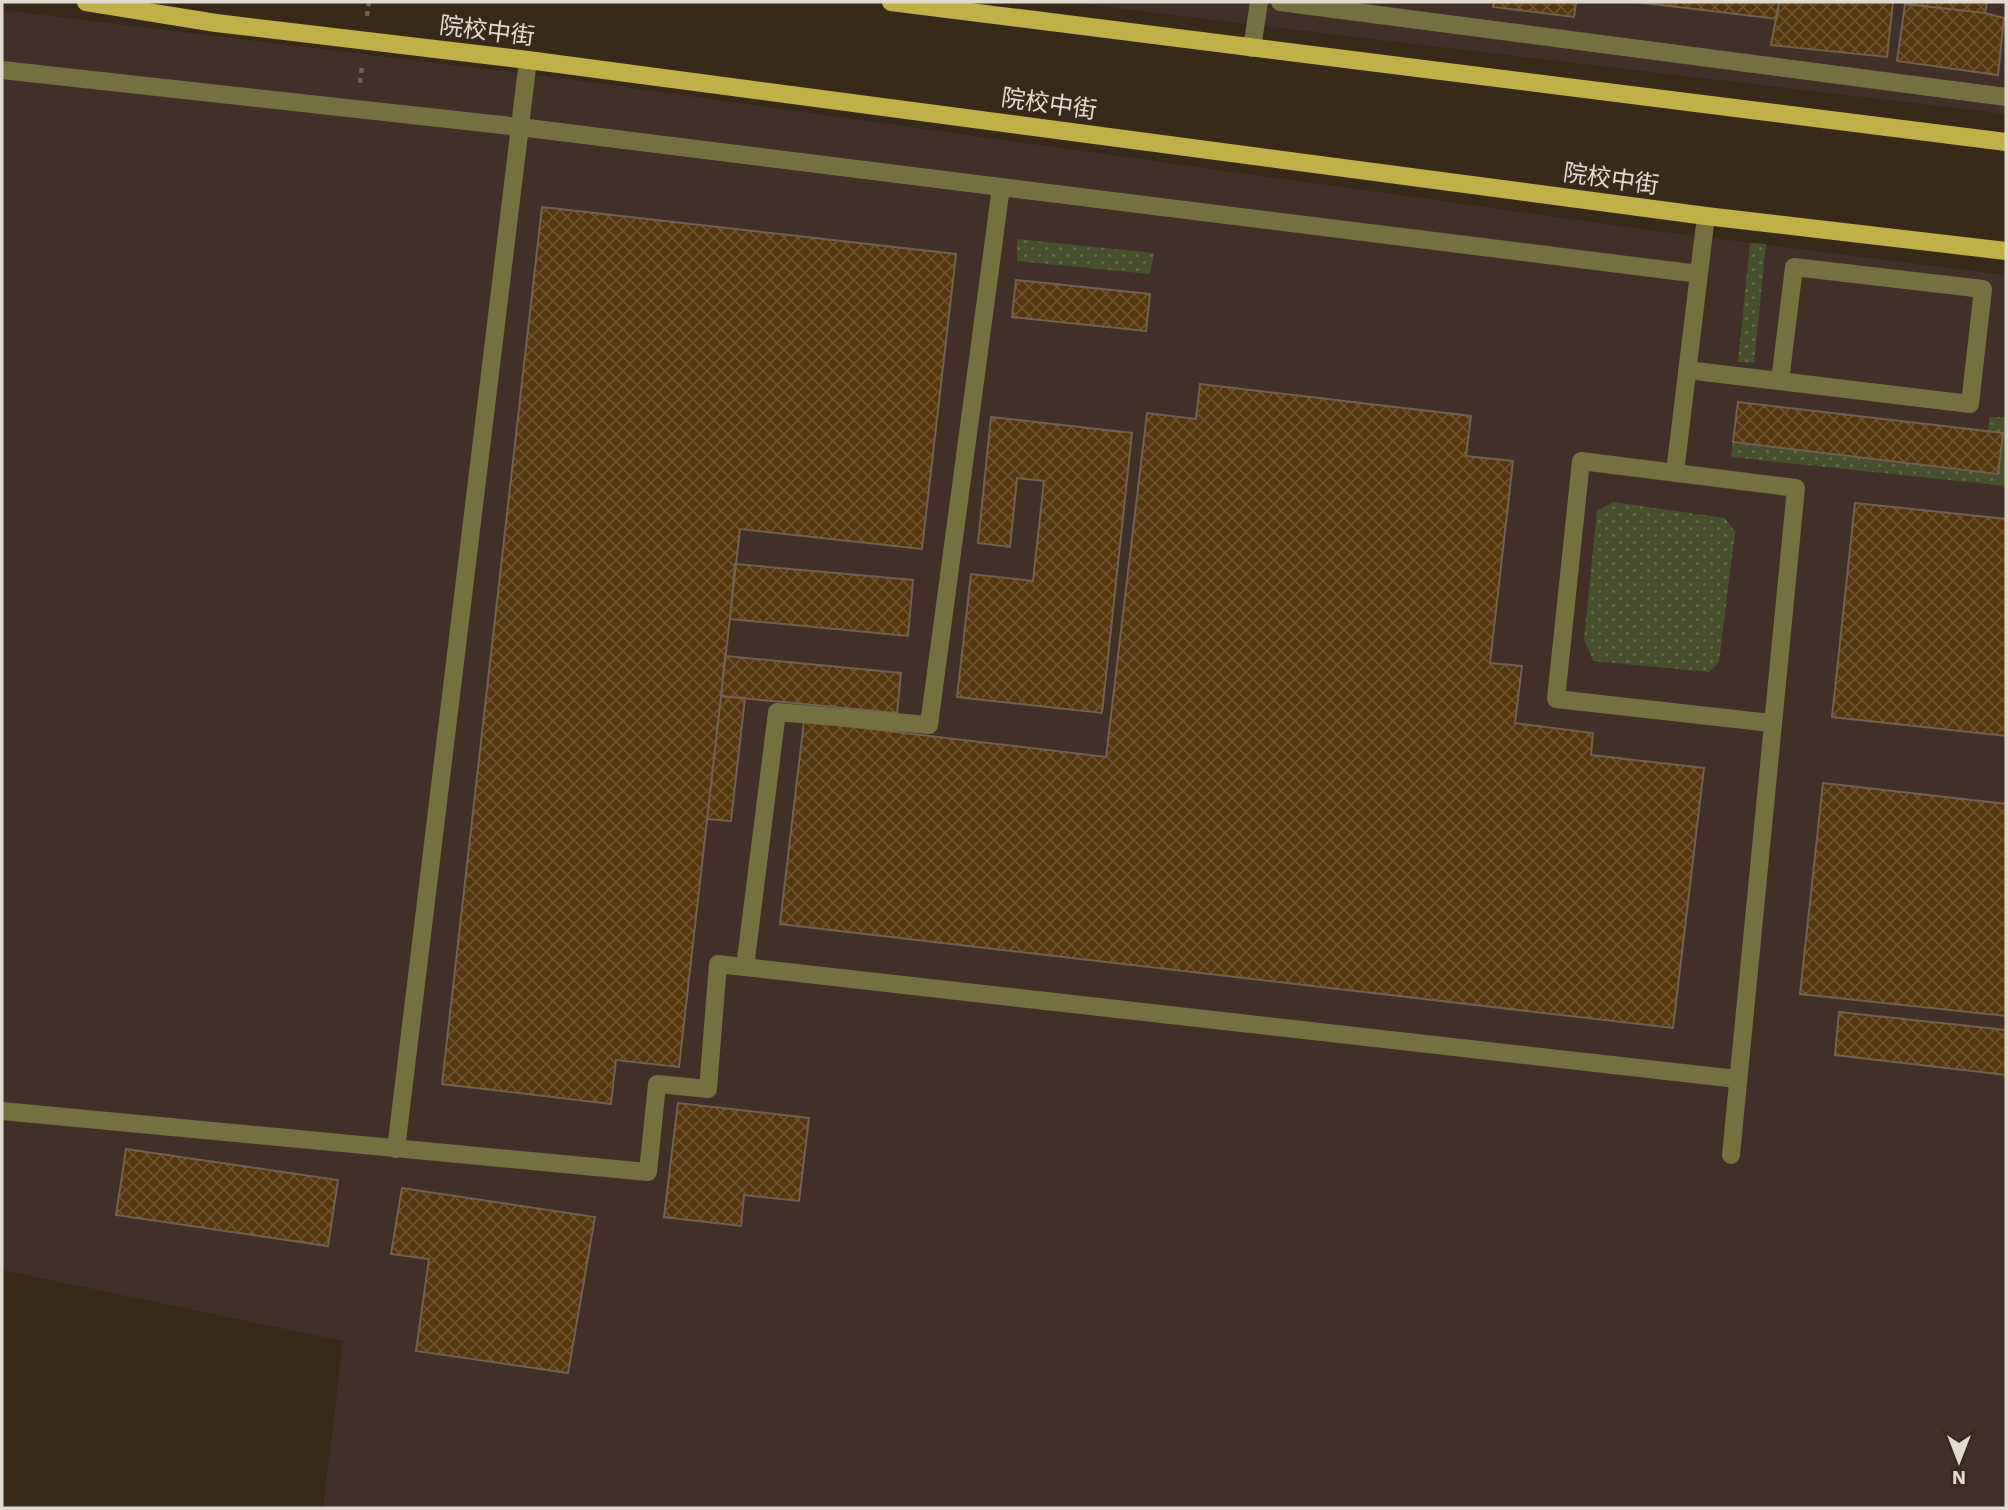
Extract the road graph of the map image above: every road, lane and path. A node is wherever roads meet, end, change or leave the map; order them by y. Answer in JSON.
{"nodes":[{"id":1,"x":86,"y":2,"type":"edge"},
{"id":2,"x":891,"y":2,"type":"edge"},
{"id":3,"x":1259,"y":2,"type":"edge"},
{"id":4,"x":1280,"y":2,"type":"edge"},
{"id":5,"x":1252,"y":48,"type":"junction"},
{"id":6,"x":528,"y":60,"type":"junction"},
{"id":7,"x":2,"y":70,"type":"edge"},
{"id":8,"x":2006,"y":97,"type":"edge"},
{"id":9,"x":520,"y":127,"type":"junction"},
{"id":10,"x":2006,"y":142,"type":"edge"},
{"id":11,"x":1001,"y":187,"type":"junction"},
{"id":12,"x":1706,"y":216,"type":"junction"},
{"id":13,"x":2006,"y":251,"type":"edge"},
{"id":14,"x":1699,"y":274,"type":"junction"},
{"id":15,"x":1687,"y":370,"type":"junction"},
{"id":16,"x":1780,"y":381,"type":"junction"},
{"id":17,"x":1675,"y":472,"type":"junction"},
{"id":18,"x":1771,"y":723,"type":"junction"},
{"id":19,"x":745,"y":967,"type":"junction"},
{"id":20,"x":1737,"y":1079,"type":"junction"},
{"id":21,"x":2,"y":1111,"type":"edge"},
{"id":22,"x":396,"y":1149,"type":"junction"},
{"id":23,"x":1731,"y":1155,"type":"dead end"}],
"edges":[{"from":1,"to":6,"type":"main road","name":"院校中街"},
{"from":2,"to":5,"type":"main road"},
{"from":3,"to":5,"type":"lane"},
{"from":4,"to":8,"type":"lane"},
{"from":5,"to":10,"type":"main road"},
{"from":6,"to":9,"type":"lane"},
{"from":6,"to":12,"type":"main road","name":"院校中街"},
{"from":7,"to":9,"type":"lane"},
{"from":9,"to":11,"type":"lane"},
{"from":9,"to":22,"type":"lane"},
{"from":11,"to":14,"type":"lane"},
{"from":11,"to":19,"type":"lane"},
{"from":12,"to":13,"type":"main road","name":"院校中街"},
{"from":12,"to":14,"type":"lane"},
{"from":14,"to":15,"type":"lane"},
{"from":15,"to":16,"type":"lane"},
{"from":15,"to":17,"type":"lane"},
{"from":16,"to":16,"type":"lane"},
{"from":17,"to":18,"type":"lane"},
{"from":17,"to":18,"type":"lane"},
{"from":18,"to":20,"type":"lane"},
{"from":19,"to":20,"type":"lane"},
{"from":19,"to":22,"type":"lane"},
{"from":20,"to":23,"type":"lane"},
{"from":21,"to":22,"type":"lane"}]}
